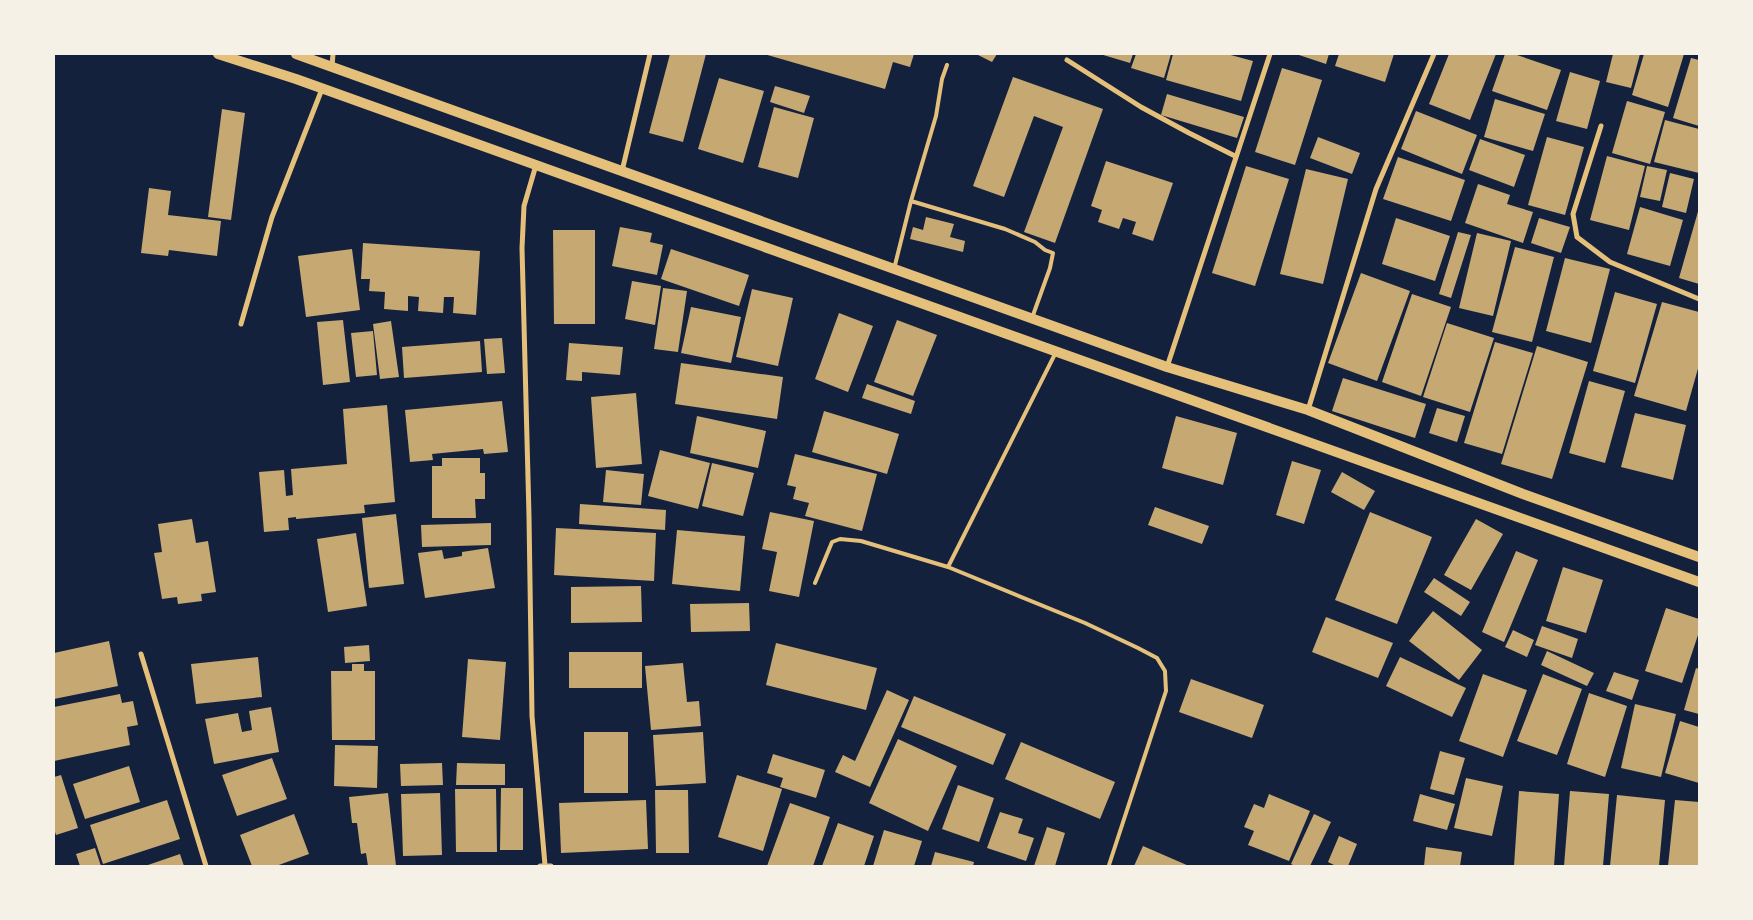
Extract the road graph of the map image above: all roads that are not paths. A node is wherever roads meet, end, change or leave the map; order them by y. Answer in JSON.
{"nodes":[{"id":1,"x":218,"y":54,"type":"edge"},
{"id":2,"x":296,"y":54,"type":"edge"},
{"id":3,"x":333,"y":54,"type":"edge"},
{"id":4,"x":650,"y":54,"type":"edge"},
{"id":5,"x":1270,"y":54,"type":"edge"},
{"id":6,"x":1434,"y":54,"type":"edge"},
{"id":7,"x":1067,"y":60,"type":"dead end"},
{"id":8,"x":947,"y":65,"type":"dead end"},
{"id":9,"x":332,"y":66,"type":"junction"},
{"id":10,"x":322,"y":89,"type":"junction"},
{"id":11,"x":1601,"y":126,"type":"dead end"},
{"id":12,"x":1235,"y":156,"type":"junction"},
{"id":13,"x":536,"y":165,"type":"junction"},
{"id":14,"x":622,"y":171,"type":"junction"},
{"id":15,"x":911,"y":201,"type":"junction"},
{"id":16,"x":894,"y":268,"type":"junction"},
{"id":17,"x":1699,"y":299,"type":"edge"},
{"id":18,"x":1032,"y":318,"type":"junction"},
{"id":19,"x":241,"y":324,"type":"dead end"},
{"id":20,"x":1056,"y":352,"type":"junction"},
{"id":21,"x":1167,"y":367,"type":"junction"},
{"id":22,"x":1308,"y":410,"type":"junction"},
{"id":23,"x":1699,"y":556,"type":"edge"},
{"id":24,"x":948,"y":567,"type":"junction"},
{"id":25,"x":1699,"y":582,"type":"edge"},
{"id":26,"x":815,"y":583,"type":"dead end"},
{"id":27,"x":141,"y":654,"type":"dead end"},
{"id":28,"x":1109,"y":865,"type":"edge"},
{"id":29,"x":206,"y":866,"type":"edge"},
{"id":30,"x":545,"y":866,"type":"edge"}],
"edges":[{"from":1,"to":10,"type":"main road"},
{"from":2,"to":9,"type":"main road"},
{"from":3,"to":9,"type":"street"},
{"from":4,"to":14,"type":"street"},
{"from":5,"to":12,"type":"street"},
{"from":6,"to":22,"type":"street"},
{"from":7,"to":12,"type":"street"},
{"from":8,"to":15,"type":"lane"},
{"from":9,"to":14,"type":"main road"},
{"from":10,"to":13,"type":"main road"},
{"from":10,"to":19,"type":"street"},
{"from":11,"to":17,"type":"street"},
{"from":12,"to":21,"type":"street"},
{"from":13,"to":20,"type":"main road"},
{"from":13,"to":30,"type":"street"},
{"from":14,"to":16,"type":"main road"},
{"from":15,"to":16,"type":"lane"},
{"from":15,"to":18,"type":"lane"},
{"from":16,"to":18,"type":"main road"},
{"from":18,"to":21,"type":"main road"},
{"from":20,"to":24,"type":"lane"},
{"from":20,"to":25,"type":"main road"},
{"from":21,"to":22,"type":"main road"},
{"from":22,"to":23,"type":"main road"},
{"from":24,"to":26,"type":"lane"},
{"from":24,"to":28,"type":"lane"},
{"from":27,"to":29,"type":"street"}]}
